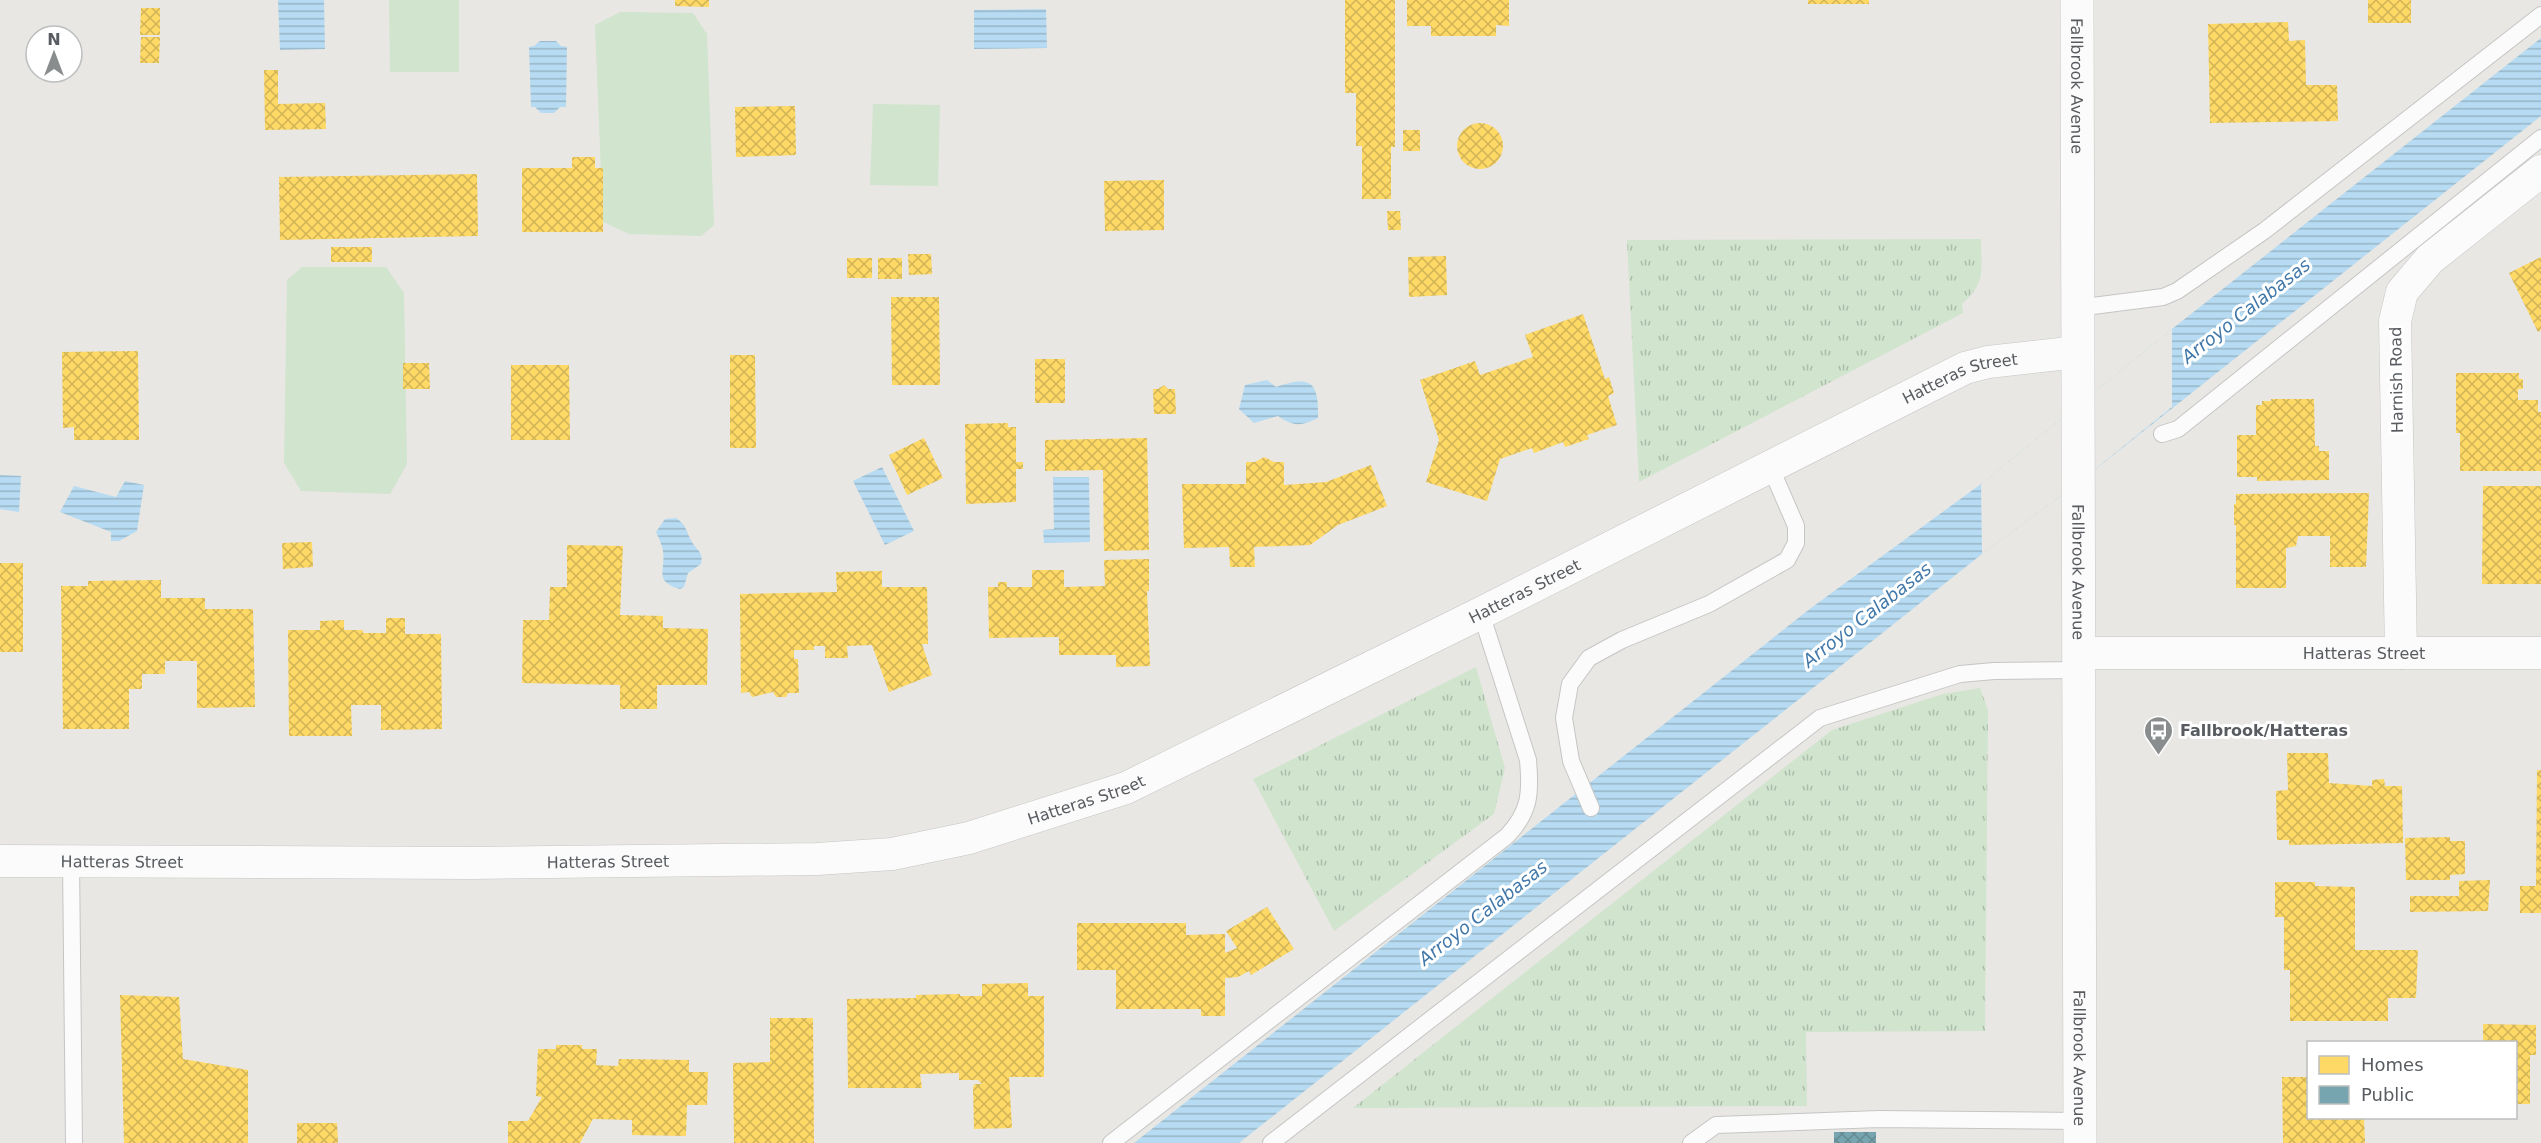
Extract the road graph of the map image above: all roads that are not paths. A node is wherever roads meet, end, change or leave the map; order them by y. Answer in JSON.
{"nodes":[{"id":1,"x":2077,"y":0,"type":"edge"},
{"id":2,"x":2541,"y":15,"type":"edge"},
{"id":3,"x":2541,"y":138,"type":"edge"},
{"id":4,"x":2541,"y":171,"type":"edge"},
{"id":5,"x":2077,"y":308,"type":"junction"},
{"id":6,"x":2077,"y":352,"type":"junction"},
{"id":7,"x":2162,"y":434,"type":"dead end"},
{"id":8,"x":1770,"y":466,"type":"junction"},
{"id":9,"x":1481,"y":613,"type":"junction"},
{"id":10,"x":2401,"y":653,"type":"junction"},
{"id":11,"x":2541,"y":653,"type":"edge"},
{"id":12,"x":2079,"y":662,"type":"junction"},
{"id":13,"x":1591,"y":808,"type":"dead end"},
{"id":14,"x":0,"y":861,"type":"edge"},
{"id":15,"x":71,"y":861,"type":"junction"},
{"id":16,"x":2080,"y":1132,"type":"edge"},
{"id":17,"x":74,"y":1143,"type":"edge"},
{"id":18,"x":1111,"y":1143,"type":"edge"},
{"id":19,"x":1271,"y":1143,"type":"edge"},
{"id":20,"x":1691,"y":1143,"type":"edge"}],
"edges":[{"from":1,"to":5,"type":"main road","name":"Fallbrook Avenue"},
{"from":2,"to":5,"type":"lane"},
{"from":3,"to":7,"type":"lane"},
{"from":4,"to":10,"type":"street","name":"Harnish Road"},
{"from":5,"to":6,"type":"main road","name":"Fallbrook Avenue"},
{"from":6,"to":8,"type":"street","name":"Hatteras Street"},
{"from":6,"to":12,"type":"main road","name":"Fallbrook Avenue"},
{"from":8,"to":9,"type":"street","name":"Hatteras Street"},
{"from":8,"to":13,"type":"lane"},
{"from":9,"to":15,"type":"street","name":"Hatteras Street"},
{"from":9,"to":18,"type":"lane"},
{"from":10,"to":11,"type":"street","name":"Hatteras Street"},
{"from":10,"to":12,"type":"street","name":"Hatteras Street"},
{"from":12,"to":16,"type":"main road","name":"Fallbrook Avenue"},
{"from":12,"to":19,"type":"lane"},
{"from":14,"to":15,"type":"street","name":"Hatteras Street"},
{"from":15,"to":17,"type":"lane"},
{"from":16,"to":20,"type":"lane"}]}
